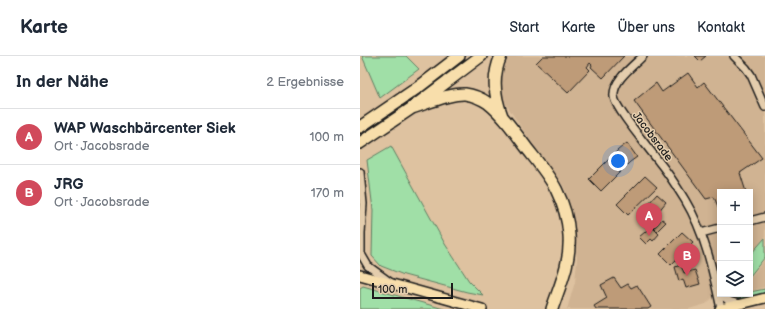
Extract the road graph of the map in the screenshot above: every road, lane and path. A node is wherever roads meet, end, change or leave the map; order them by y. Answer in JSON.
{"nodes":[{"id":1,"x":459,"y":56,"type":"edge"},
{"id":2,"x":481,"y":56,"type":"edge"},
{"id":3,"x":501,"y":56,"type":"edge"},
{"id":4,"x":643,"y":56,"type":"edge"},
{"id":5,"x":734,"y":56,"type":"edge"},
{"id":6,"x":765,"y":107,"type":"edge"},
{"id":7,"x":412,"y":108,"type":"junction"},
{"id":8,"x":502,"y":116,"type":"junction"},
{"id":9,"x":360,"y":127,"type":"edge"},
{"id":10,"x":360,"y":143,"type":"edge"},
{"id":11,"x":360,"y":172,"type":"edge"},
{"id":12,"x":765,"y":217,"type":"edge"},
{"id":13,"x":753,"y":219,"type":"edge"},
{"id":14,"x":717,"y":229,"type":"edge"},
{"id":15,"x":360,"y":233,"type":"edge"},
{"id":16,"x":702,"y":233,"type":"junction"},
{"id":17,"x":361,"y":257,"type":"edge"},
{"id":18,"x":566,"y":270,"type":"junction"},
{"id":19,"x":360,"y":276,"type":"edge"},
{"id":20,"x":561,"y":283,"type":"junction"},
{"id":21,"x":393,"y":284,"type":"junction"},
{"id":22,"x":717,"y":285,"type":"edge"},
{"id":23,"x":719,"y":297,"type":"edge"},
{"id":24,"x":725,"y":297,"type":"edge"},
{"id":25,"x":765,"y":298,"type":"edge"},
{"id":26,"x":739,"y":304,"type":"junction"},
{"id":27,"x":482,"y":309,"type":"edge"},
{"id":28,"x":552,"y":309,"type":"edge"},
{"id":29,"x":555,"y":309,"type":"edge"},
{"id":30,"x":559,"y":309,"type":"edge"},
{"id":31,"x":720,"y":309,"type":"edge"}],
"edges":[{"from":1,"to":9,"type":"highway"},
{"from":2,"to":7,"type":"highway"},
{"from":3,"to":8,"type":"highway"},
{"from":4,"to":16,"type":"street","name":"Jacobsrade"},
{"from":5,"to":6,"type":"street"},
{"from":7,"to":8,"type":"highway"},
{"from":7,"to":10,"type":"highway"},
{"from":8,"to":18,"type":"highway"},
{"from":11,"to":15,"type":"street"},
{"from":12,"to":13,"type":"street"},
{"from":14,"to":16,"type":"street"},
{"from":15,"to":17,"type":"street"},
{"from":16,"to":22,"type":"street","name":"Jacobsrade"},
{"from":17,"to":21,"type":"street"},
{"from":18,"to":20,"type":"highway"},
{"from":18,"to":30,"type":"highway"},
{"from":19,"to":21,"type":"main road"},
{"from":20,"to":28,"type":"highway"},
{"from":20,"to":29,"type":"highway"},
{"from":21,"to":27,"type":"main road"},
{"from":23,"to":31,"type":"street","name":"Jacobsrade"},
{"from":24,"to":26,"type":"street"},
{"from":25,"to":26,"type":"main road"},
{"from":26,"to":31,"type":"main road"}]}
